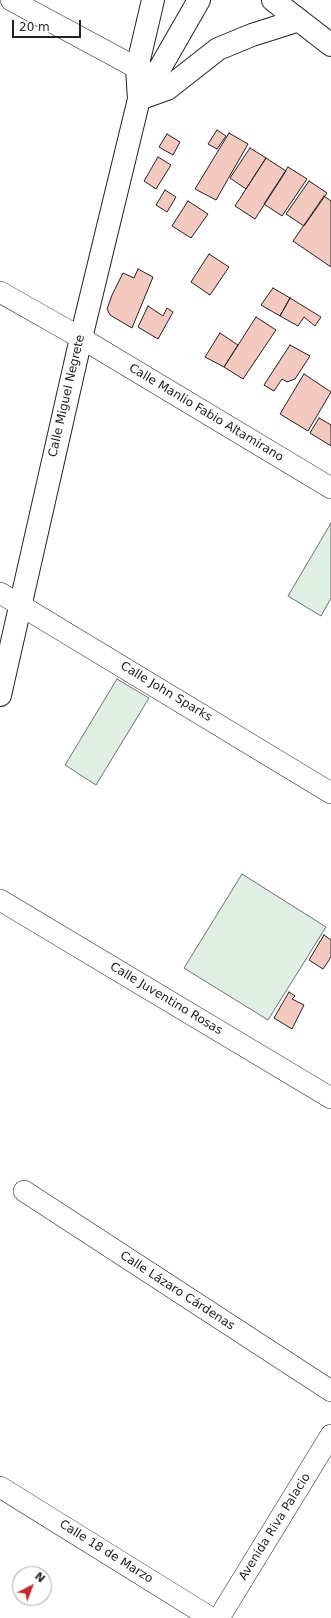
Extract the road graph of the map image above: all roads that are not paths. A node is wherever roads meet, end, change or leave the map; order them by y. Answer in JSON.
{"nodes":[{"id":1,"x":11,"y":0,"type":"edge"},
{"id":2,"x":153,"y":0,"type":"edge"},
{"id":3,"x":199,"y":0,"type":"edge"},
{"id":4,"x":273,"y":0,"type":"edge"},
{"id":5,"x":298,"y":20,"type":"junction"},
{"id":6,"x":331,"y":45,"type":"edge"},
{"id":7,"x":147,"y":72,"type":"junction"},
{"id":8,"x":139,"y":99,"type":"junction"},
{"id":9,"x":0,"y":292,"type":"edge"},
{"id":10,"x":80,"y":338,"type":"junction"},
{"id":11,"x":331,"y":488,"type":"edge"},
{"id":12,"x":0,"y":593,"type":"edge"},
{"id":13,"x":20,"y":604,"type":"junction"},
{"id":14,"x":0,"y":694,"type":"edge"},
{"id":15,"x":331,"y":793,"type":"edge"},
{"id":16,"x":0,"y":900,"type":"edge"},
{"id":17,"x":331,"y":1098,"type":"edge"},
{"id":18,"x":24,"y":1191,"type":"dead end"},
{"id":19,"x":331,"y":1391,"type":"edge"},
{"id":20,"x":331,"y":1435,"type":"edge"},
{"id":21,"x":0,"y":1487,"type":"edge"},
{"id":22,"x":211,"y":1618,"type":"edge"},
{"id":23,"x":218,"y":1618,"type":"edge"}],
"edges":[{"from":1,"to":7,"type":"street"},
{"from":2,"to":7,"type":"main road","name":"Calle Miguel Negrete"},
{"from":3,"to":7,"type":"main road"},
{"from":4,"to":5,"type":"main road"},
{"from":5,"to":6,"type":"main road"},
{"from":5,"to":8,"type":"main road"},
{"from":7,"to":8,"type":"main road","name":"Calle Miguel Negrete"},
{"from":8,"to":10,"type":"main road","name":"Calle Miguel Negrete"},
{"from":9,"to":10,"type":"street","name":"Calle Manlio Fabio Altamirano"},
{"from":10,"to":11,"type":"street","name":"Calle Manlio Fabio Altamirano"},
{"from":10,"to":13,"type":"main road","name":"Calle Miguel Negrete"},
{"from":12,"to":13,"type":"street","name":"Calle John Sparks"},
{"from":13,"to":14,"type":"main road","name":"Calle Miguel Negrete"},
{"from":13,"to":15,"type":"street","name":"Calle John Sparks"},
{"from":16,"to":17,"type":"street","name":"Calle Juventino Rosas"},
{"from":18,"to":19,"type":"street","name":"Calle Lázaro Cárdenas"},
{"from":20,"to":23,"type":"street","name":"Avenida Riva Palacio"},
{"from":21,"to":22,"type":"street","name":"Calle 18 de Marzo"}]}
